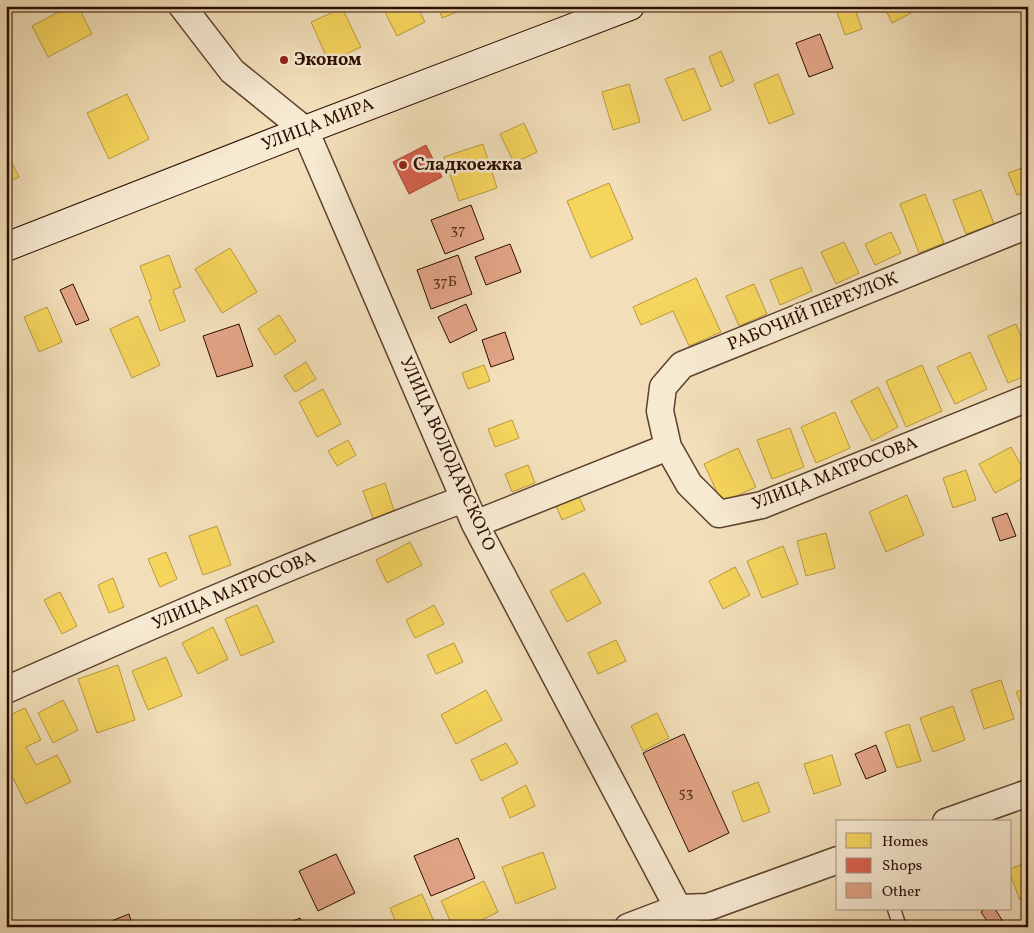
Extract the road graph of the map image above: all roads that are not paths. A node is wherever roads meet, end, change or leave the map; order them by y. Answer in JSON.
{"nodes":[{"id":1,"x":182,"y":6,"type":"edge"},
{"id":2,"x":630,"y":6,"type":"edge"},
{"id":3,"x":305,"y":130,"type":"junction"},
{"id":4,"x":1028,"y":225,"type":"edge"},
{"id":5,"x":6,"y":247,"type":"edge"},
{"id":6,"x":1028,"y":398,"type":"edge"},
{"id":7,"x":668,"y":447,"type":"junction"},
{"id":8,"x":464,"y":499,"type":"junction"},
{"id":9,"x":475,"y":524,"type":"junction"},
{"id":10,"x":6,"y":690,"type":"edge"},
{"id":11,"x":1028,"y":793,"type":"edge"},
{"id":12,"x":952,"y":820,"type":"edge"},
{"id":13,"x":836,"y":861,"type":"edge"},
{"id":14,"x":894,"y":910,"type":"edge"},
{"id":15,"x":682,"y":918,"type":"edge"},
{"id":16,"x":628,"y":927,"type":"edge"},
{"id":17,"x":900,"y":927,"type":"edge"}],
"edges":[{"from":1,"to":3,"type":"street","name":"УЛИЦА ВОЛОДАРСКОГО"},
{"from":2,"to":3,"type":"main road","name":"УЛИЦА МИРА"},
{"from":3,"to":5,"type":"main road","name":"УЛИЦА МИРА"},
{"from":3,"to":8,"type":"street","name":"УЛИЦА ВОЛОДАРСКОГО"},
{"from":4,"to":7,"type":"street","name":"РАБОЧИЙ ПЕРЕУЛОК"},
{"from":6,"to":7,"type":"street","name":"УЛИЦА МАТРОСОВА"},
{"from":7,"to":9,"type":"street"},
{"from":8,"to":9,"type":"street","name":"УЛИЦА ВОЛОДАРСКОГО"},
{"from":8,"to":10,"type":"street","name":"УЛИЦА МАТРОСОВА"},
{"from":9,"to":15,"type":"street","name":"УЛИЦА ВОЛОДАРСКОГО"},
{"from":11,"to":12,"type":"street"},
{"from":13,"to":15,"type":"street"},
{"from":14,"to":17,"type":"lane"},
{"from":15,"to":16,"type":"street"}]}
